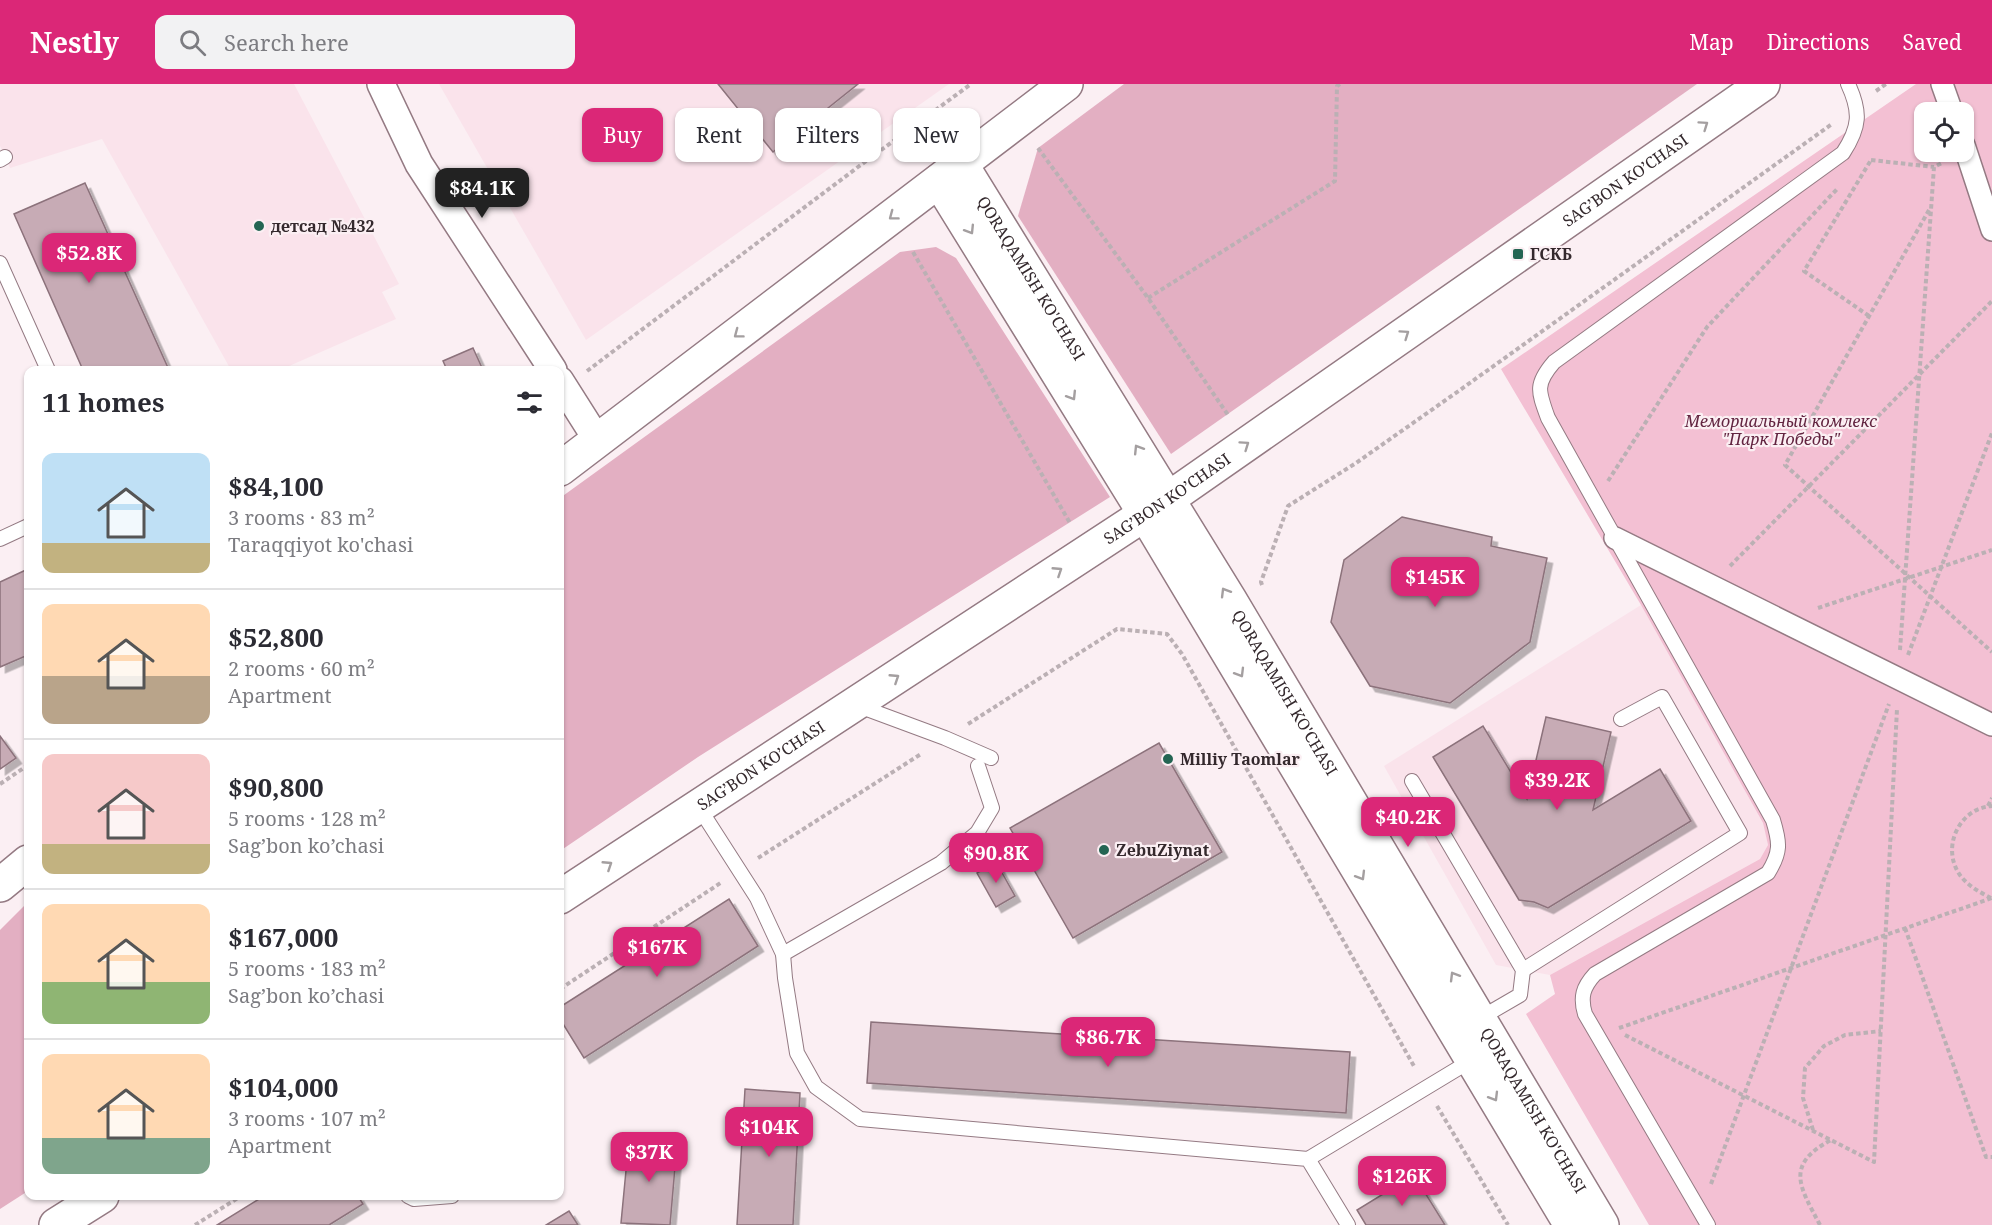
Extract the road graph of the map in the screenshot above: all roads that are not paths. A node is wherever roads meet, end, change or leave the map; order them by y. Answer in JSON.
{"nodes":[{"id":1,"x":381,"y":84,"type":"edge"},
{"id":2,"x":1066,"y":84,"type":"edge"},
{"id":3,"x":1763,"y":84,"type":"edge"},
{"id":4,"x":1848,"y":84,"type":"edge"},
{"id":5,"x":1942,"y":84,"type":"edge"},
{"id":6,"x":1948,"y":102,"type":"edge"},
{"id":7,"x":1969,"y":162,"type":"edge"},
{"id":8,"x":950,"y":172,"type":"junction"},
{"id":9,"x":1992,"y":230,"type":"edge"},
{"id":10,"x":0,"y":263,"type":"edge"},
{"id":11,"x":46,"y":366,"type":"edge"},
{"id":12,"x":550,"y":366,"type":"edge"},
{"id":13,"x":564,"y":388,"type":"edge"},
{"id":14,"x":598,"y":441,"type":"junction"},
{"id":15,"x":564,"y":466,"type":"edge"},
{"id":16,"x":1157,"y":507,"type":"junction"},
{"id":17,"x":24,"y":528,"type":"edge"},
{"id":18,"x":1615,"y":538,"type":"junction"},
{"id":19,"x":0,"y":539,"type":"edge"},
{"id":20,"x":854,"y":704,"type":"junction"},
{"id":21,"x":1621,"y":719,"type":"dead end"},
{"id":22,"x":1992,"y":725,"type":"edge"},
{"id":23,"x":991,"y":758,"type":"dead end"},
{"id":24,"x":978,"y":765,"type":"dead end"},
{"id":25,"x":1412,"y":781,"type":"dead end"},
{"id":26,"x":698,"y":806,"type":"junction"},
{"id":27,"x":24,"y":865,"type":"edge"},
{"id":28,"x":0,"y":885,"type":"edge"},
{"id":29,"x":564,"y":894,"type":"edge"},
{"id":30,"x":783,"y":954,"type":"junction"},
{"id":31,"x":1523,"y":970,"type":"junction"},
{"id":32,"x":1469,"y":1037,"type":"junction"},
{"id":33,"x":1308,"y":1159,"type":"junction"},
{"id":34,"x":96,"y":1200,"type":"edge"},
{"id":35,"x":56,"y":1225,"type":"edge"},
{"id":36,"x":1348,"y":1225,"type":"edge"},
{"id":37,"x":1571,"y":1225,"type":"edge"},
{"id":38,"x":1602,"y":1225,"type":"edge"},
{"id":39,"x":1708,"y":1225,"type":"edge"}],
"edges":[{"from":1,"to":12,"type":"street"},
{"from":2,"to":8,"type":"main road"},
{"from":16,"to":3,"type":"main road","name":"SAG’BON KO’CHASI","one_way":true},
{"from":4,"to":18,"type":"lane"},
{"from":5,"to":6,"type":"street"},
{"from":7,"to":9,"type":"street"},
{"from":8,"to":14,"type":"main road","one_way":true},
{"from":8,"to":16,"type":"main road","name":"QORAQAMISH KO'CHASI"},
{"from":10,"to":11,"type":"lane"},
{"from":13,"to":14,"type":"street"},
{"from":14,"to":15,"type":"main road"},
{"from":20,"to":16,"type":"main road","name":"SAG’BON KO’CHASI","one_way":true},
{"from":16,"to":32,"type":"main road","name":"QORAQAMISH KO'CHASI"},
{"from":17,"to":19,"type":"lane"},
{"from":18,"to":22,"type":"street"},
{"from":18,"to":39,"type":"lane"},
{"from":20,"to":23,"type":"lane"},
{"from":20,"to":26,"type":"main road","name":"SAG’BON KO’CHASI"},
{"from":21,"to":31,"type":"lane"},
{"from":24,"to":30,"type":"lane"},
{"from":25,"to":31,"type":"lane"},
{"from":29,"to":26,"type":"main road","name":"SAG’BON KO’CHASI","one_way":true},
{"from":26,"to":30,"type":"lane"},
{"from":27,"to":28,"type":"main road"},
{"from":30,"to":33,"type":"lane"},
{"from":31,"to":32,"type":"lane"},
{"from":32,"to":33,"type":"lane"},
{"from":32,"to":37,"type":"main road","name":"QORAQAMISH KO'CHASI","one_way":true},
{"from":32,"to":38,"type":"main road","name":"QORAQAMISH KO'CHASI"},
{"from":33,"to":36,"type":"lane"},
{"from":34,"to":35,"type":"main road"}]}
